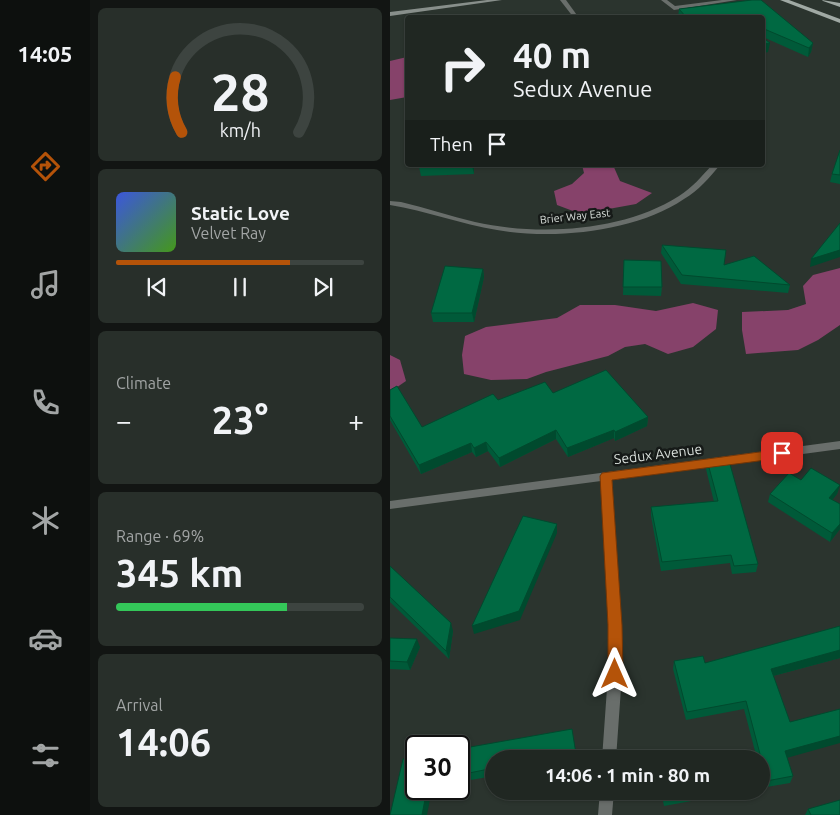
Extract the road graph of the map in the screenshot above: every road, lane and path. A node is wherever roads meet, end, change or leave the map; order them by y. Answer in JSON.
{"nodes":[{"id":1,"x":499,"y":0,"type":"edge"},
{"id":2,"x":563,"y":0,"type":"edge"},
{"id":3,"x":664,"y":0,"type":"edge"},
{"id":4,"x":734,"y":0,"type":"edge"},
{"id":5,"x":783,"y":0,"type":"edge"},
{"id":6,"x":825,"y":0,"type":"edge"},
{"id":7,"x":840,"y":5,"type":"edge"},
{"id":8,"x":390,"y":14,"type":"edge"},
{"id":9,"x":575,"y":15,"type":"edge"},
{"id":10,"x":840,"y":21,"type":"edge"},
{"id":11,"x":714,"y":167,"type":"edge"},
{"id":12,"x":390,"y":203,"type":"edge"},
{"id":13,"x":840,"y":446,"type":"edge"},
{"id":14,"x":606,"y":476,"type":"junction"},
{"id":15,"x":390,"y":505,"type":"edge"},
{"id":16,"x":610,"y":750,"type":"edge"},
{"id":17,"x":606,"y":800,"type":"edge"},
{"id":18,"x":605,"y":815,"type":"edge"}],
"edges":[{"from":1,"to":8,"type":"street"},
{"from":2,"to":9,"type":"street"},
{"from":3,"to":4,"type":"street"},
{"from":5,"to":10,"type":"main road"},
{"from":6,"to":7,"type":"main road"},
{"from":11,"to":12,"type":"street","name":"Brier Way East"},
{"from":13,"to":14,"type":"street","name":"Sedux Avenue"},
{"from":14,"to":15,"type":"street","name":"Sedux Avenue"},
{"from":14,"to":16,"type":"street"},
{"from":17,"to":18,"type":"street"}]}
